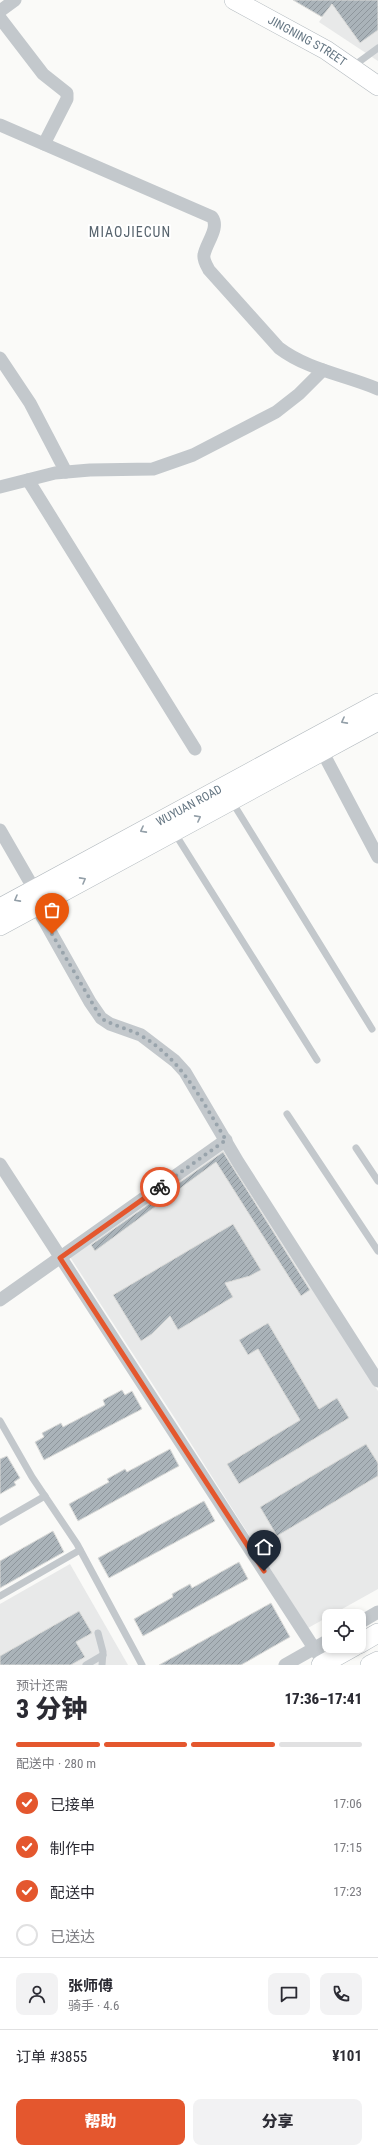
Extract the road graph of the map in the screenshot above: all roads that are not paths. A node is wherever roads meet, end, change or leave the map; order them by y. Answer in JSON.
{"nodes":[{"id":1,"x":15,"y":0,"type":"edge"},
{"id":2,"x":234,"y":0,"type":"edge"},
{"id":3,"x":0,"y":12,"type":"edge"},
{"id":4,"x":0,"y":18,"type":"edge"},
{"id":5,"x":378,"y":48,"type":"edge"},
{"id":6,"x":352,"y":67,"type":"junction"},
{"id":7,"x":378,"y":86,"type":"edge"},
{"id":8,"x":0,"y":125,"type":"edge"},
{"id":9,"x":44,"y":144,"type":"junction"},
{"id":10,"x":0,"y":358,"type":"edge"},
{"id":11,"x":323,"y":370,"type":"junction"},
{"id":12,"x":378,"y":389,"type":"edge"},
{"id":13,"x":66,"y":472,"type":"junction"},
{"id":14,"x":28,"y":480,"type":"junction"},
{"id":15,"x":0,"y":487,"type":"edge"},
{"id":16,"x":378,"y":703,"type":"edge"},
{"id":17,"x":378,"y":720,"type":"edge"},
{"id":18,"x":194,"y":750,"type":"dead end"},
{"id":19,"x":322,"y":751,"type":"junction"},
{"id":20,"x":231,"y":800,"type":"junction"},
{"id":21,"x":0,"y":830,"type":"edge"},
{"id":22,"x":173,"y":832,"type":"junction"},
{"id":23,"x":378,"y":857,"type":"edge"},
{"id":24,"x":35,"y":898,"type":"junction"},
{"id":25,"x":0,"y":908,"type":"edge"},
{"id":26,"x":0,"y":926,"type":"edge"},
{"id":27,"x":372,"y":1029,"type":"dead end"},
{"id":28,"x":317,"y":1060,"type":"dead end"},
{"id":29,"x":287,"y":1114,"type":"dead end"},
{"id":30,"x":226,"y":1140,"type":"junction"},
{"id":31,"x":356,"y":1148,"type":"dead end"},
{"id":32,"x":0,"y":1164,"type":"edge"},
{"id":33,"x":378,"y":1181,"type":"edge"},
{"id":34,"x":378,"y":1251,"type":"edge"},
{"id":35,"x":60,"y":1258,"type":"junction"},
{"id":36,"x":0,"y":1300,"type":"edge"},
{"id":37,"x":378,"y":1381,"type":"edge"},
{"id":38,"x":0,"y":1421,"type":"edge"},
{"id":39,"x":45,"y":1496,"type":"junction"},
{"id":40,"x":0,"y":1522,"type":"edge"},
{"id":41,"x":80,"y":1550,"type":"junction"},
{"id":42,"x":0,"y":1596,"type":"edge"},
{"id":43,"x":378,"y":1612,"type":"edge"},
{"id":44,"x":366,"y":1619,"type":"edge"},
{"id":45,"x":98,"y":1633,"type":"dead end"},
{"id":46,"x":378,"y":1633,"type":"edge"},
{"id":47,"x":366,"y":1640,"type":"edge"},
{"id":48,"x":338,"y":1653,"type":"edge"},
{"id":49,"x":103,"y":1655,"type":"junction"},
{"id":50,"x":321,"y":1660,"type":"edge"},
{"id":51,"x":378,"y":1660,"type":"edge"},
{"id":52,"x":86,"y":1665,"type":"edge"},
{"id":53,"x":102,"y":1665,"type":"edge"},
{"id":54,"x":142,"y":1665,"type":"edge"},
{"id":55,"x":285,"y":1665,"type":"edge"},
{"id":56,"x":370,"y":1665,"type":"edge"}],
"edges":[{"from":1,"to":3,"type":"street"},
{"from":2,"to":6,"type":"main road","name":"JINGNING STREET"},
{"from":4,"to":9,"type":"street"},
{"from":5,"to":6,"type":"lane"},
{"from":6,"to":7,"type":"main road","name":"JINGNING STREET"},
{"from":8,"to":9,"type":"street"},
{"from":9,"to":11,"type":"street"},
{"from":10,"to":13,"type":"street"},
{"from":11,"to":12,"type":"street"},
{"from":11,"to":13,"type":"street"},
{"from":13,"to":14,"type":"street"},
{"from":14,"to":15,"type":"street"},
{"from":14,"to":18,"type":"street"},
{"from":16,"to":24,"type":"main road","name":"WUYUAN ROAD","one_way":true},
{"from":17,"to":19,"type":"main road","name":"WUYUAN ROAD"},
{"from":19,"to":20,"type":"main road","name":"WUYUAN ROAD"},
{"from":19,"to":23,"type":"street"},
{"from":22,"to":20,"type":"main road","name":"WUYUAN ROAD","one_way":true},
{"from":20,"to":27,"type":"lane"},
{"from":21,"to":24,"type":"street"},
{"from":24,"to":22,"type":"main road","name":"WUYUAN ROAD","one_way":true},
{"from":22,"to":28,"type":"lane"},
{"from":24,"to":25,"type":"main road","name":"WUYUAN ROAD","one_way":true},
{"from":24,"to":26,"type":"main road","name":"WUYUAN ROAD"},
{"from":24,"to":30,"type":"street"},
{"from":29,"to":34,"type":"lane"},
{"from":30,"to":35,"type":"street"},
{"from":30,"to":37,"type":"street"},
{"from":31,"to":33,"type":"lane"},
{"from":32,"to":35,"type":"street"},
{"from":35,"to":36,"type":"street"},
{"from":35,"to":50,"type":"street"},
{"from":38,"to":39,"type":"lane"},
{"from":39,"to":40,"type":"lane"},
{"from":39,"to":41,"type":"lane"},
{"from":41,"to":42,"type":"lane"},
{"from":41,"to":54,"type":"lane"},
{"from":43,"to":44,"type":"street"},
{"from":45,"to":49,"type":"lane"},
{"from":46,"to":47,"type":"main road"},
{"from":48,"to":50,"type":"main road"},
{"from":49,"to":52,"type":"lane"},
{"from":49,"to":53,"type":"lane"},
{"from":50,"to":55,"type":"street"},
{"from":51,"to":56,"type":"main road"}]}
